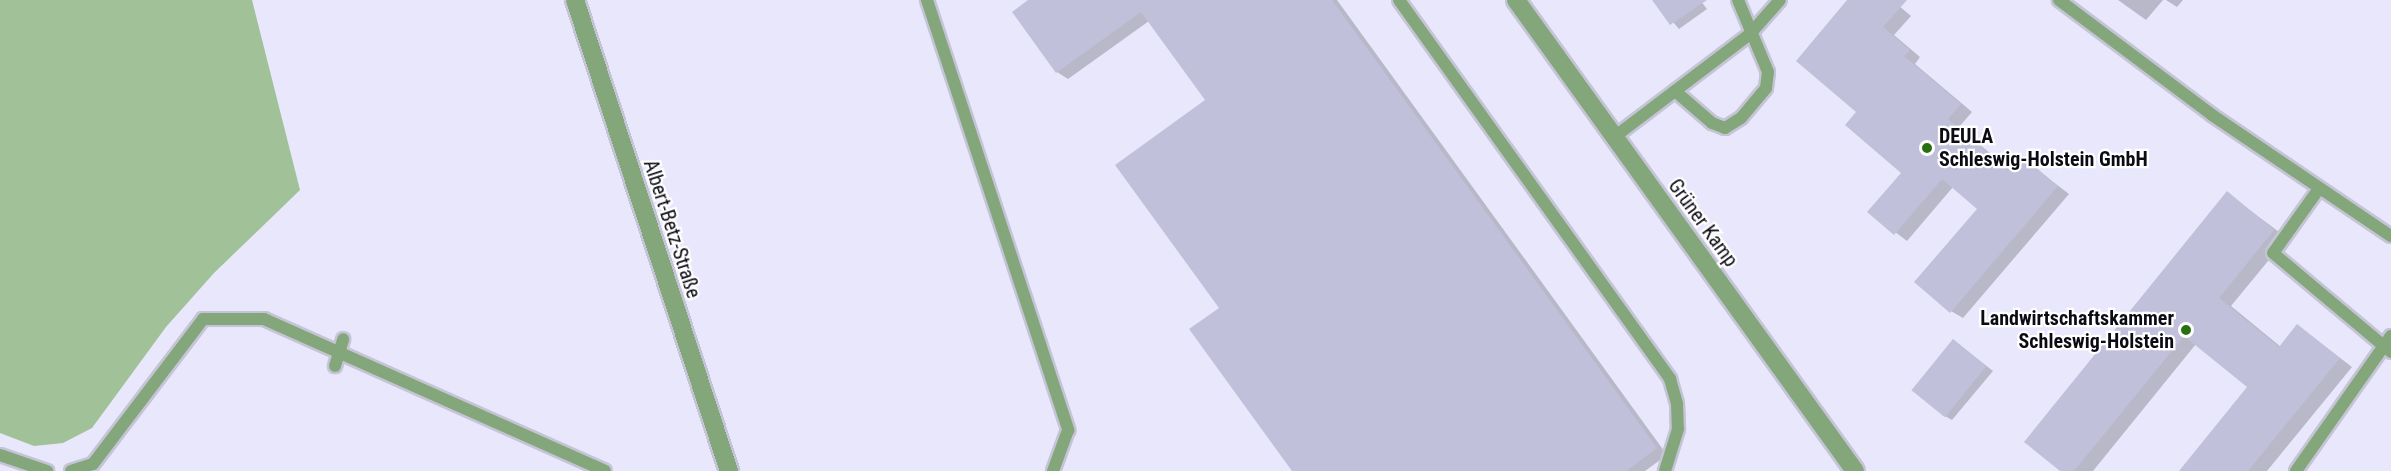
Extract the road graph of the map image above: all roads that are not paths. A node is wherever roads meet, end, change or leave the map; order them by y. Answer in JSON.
{"nodes":[{"id":1,"x":574,"y":0,"type":"edge"},
{"id":2,"x":927,"y":0,"type":"edge"},
{"id":3,"x":1399,"y":0,"type":"edge"},
{"id":4,"x":1516,"y":0,"type":"edge"},
{"id":5,"x":1738,"y":0,"type":"edge"},
{"id":6,"x":1780,"y":0,"type":"edge"},
{"id":7,"x":2059,"y":0,"type":"edge"},
{"id":8,"x":1750,"y":34,"type":"junction"},
{"id":9,"x":1676,"y":91,"type":"junction"},
{"id":10,"x":1613,"y":138,"type":"junction"},
{"id":11,"x":2318,"y":190,"type":"junction"},
{"id":12,"x":2391,"y":236,"type":"edge"},
{"id":13,"x":2391,"y":336,"type":"edge"},
{"id":14,"x":342,"y":339,"type":"dead end"},
{"id":15,"x":2387,"y":350,"type":"edge"},
{"id":16,"x":339,"y":353,"type":"junction"},
{"id":17,"x":335,"y":366,"type":"dead end"},
{"id":18,"x":0,"y":455,"type":"edge"},
{"id":19,"x":47,"y":471,"type":"edge"},
{"id":20,"x":71,"y":471,"type":"edge"},
{"id":21,"x":604,"y":471,"type":"edge"},
{"id":22,"x":729,"y":471,"type":"edge"},
{"id":23,"x":1053,"y":471,"type":"edge"},
{"id":24,"x":1665,"y":471,"type":"edge"},
{"id":25,"x":1856,"y":471,"type":"edge"},
{"id":26,"x":2296,"y":471,"type":"edge"}],
"edges":[{"from":1,"to":22,"type":"street","name":"Albert-Betz-Straße"},
{"from":2,"to":23,"type":"lane"},
{"from":3,"to":24,"type":"lane"},
{"from":4,"to":10,"type":"street","name":"Grüner Kamp"},
{"from":5,"to":8,"type":"lane"},
{"from":6,"to":8,"type":"lane"},
{"from":7,"to":11,"type":"lane"},
{"from":8,"to":9,"type":"lane"},
{"from":8,"to":9,"type":"lane"},
{"from":9,"to":10,"type":"lane"},
{"from":10,"to":25,"type":"street","name":"Grüner Kamp"},
{"from":11,"to":12,"type":"lane"},
{"from":11,"to":15,"type":"lane"},
{"from":13,"to":15,"type":"lane"},
{"from":14,"to":16,"type":"lane"},
{"from":15,"to":26,"type":"lane"},
{"from":16,"to":17,"type":"lane"},
{"from":16,"to":20,"type":"lane"},
{"from":16,"to":21,"type":"lane"},
{"from":18,"to":19,"type":"lane"}]}
